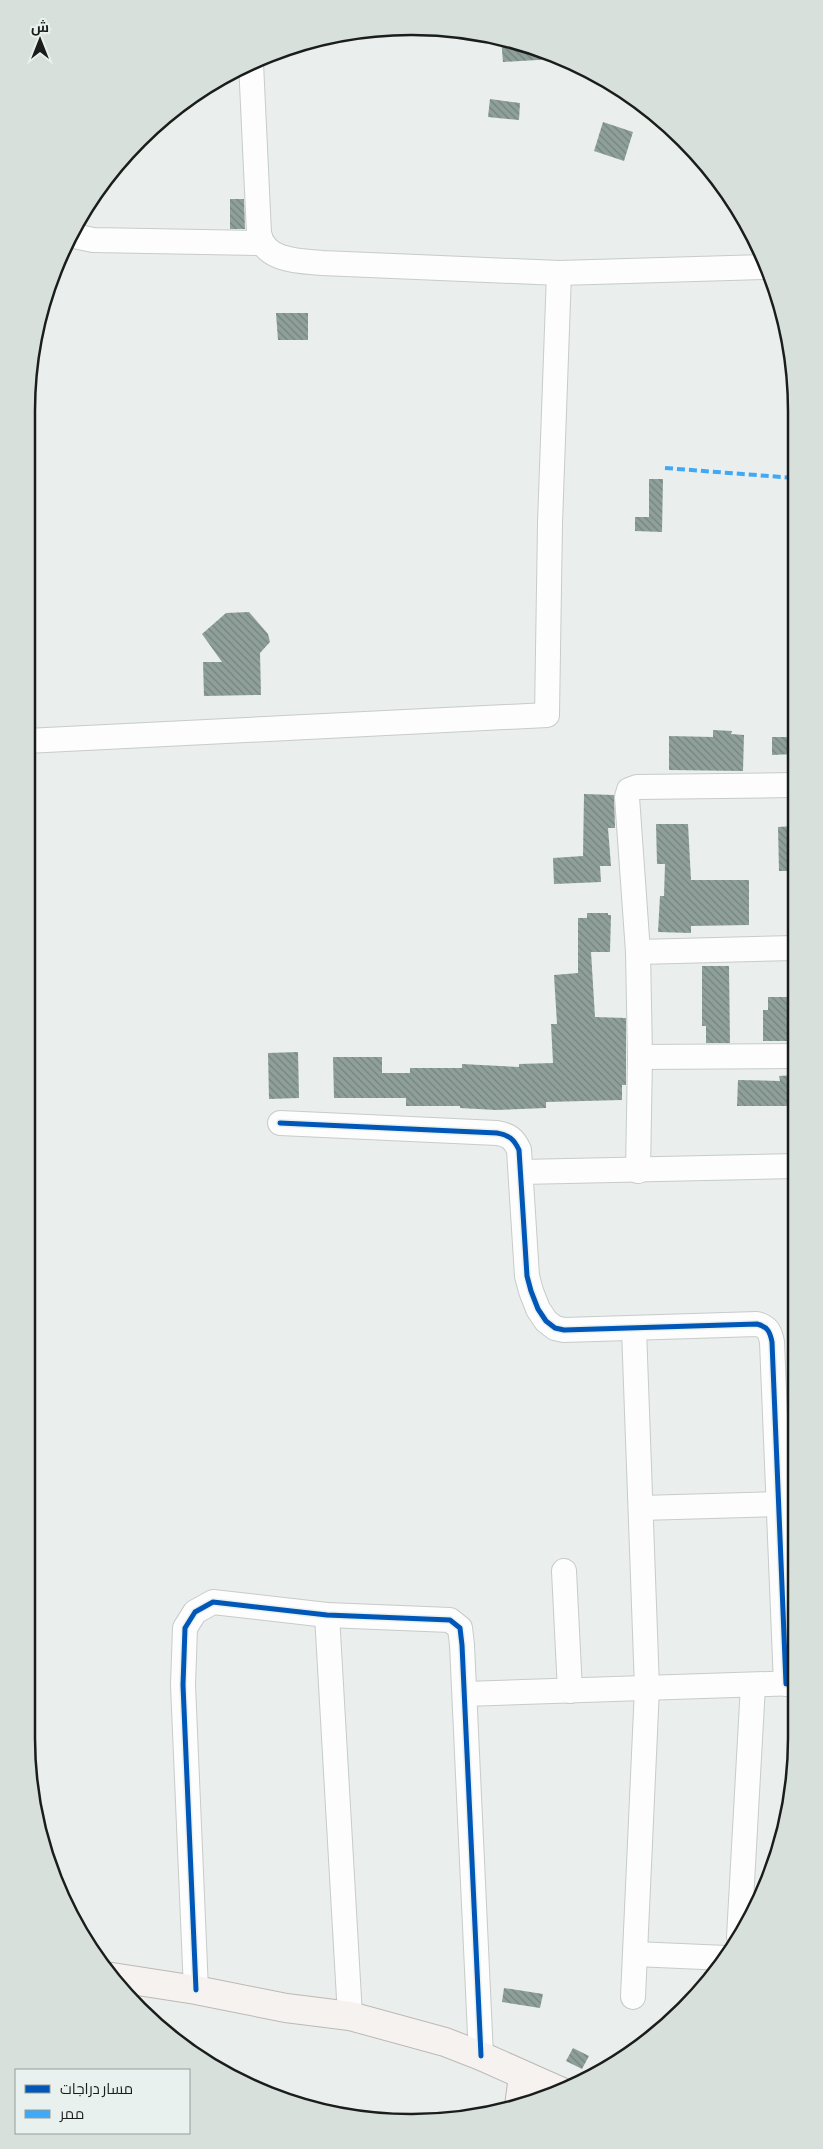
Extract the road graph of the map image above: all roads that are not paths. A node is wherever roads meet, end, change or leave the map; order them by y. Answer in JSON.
{"nodes":[{"id":1,"x":251,"y":71,"type":"edge"},
{"id":2,"x":78,"y":237,"type":"edge"},
{"id":3,"x":261,"y":243,"type":"junction"},
{"id":4,"x":756,"y":260,"type":"edge"},
{"id":5,"x":559,"y":273,"type":"junction"},
{"id":6,"x":35,"y":741,"type":"edge"},
{"id":7,"x":788,"y":785,"type":"edge"},
{"id":8,"x":788,"y":948,"type":"edge"},
{"id":9,"x":638,"y":952,"type":"junction"},
{"id":10,"x":788,"y":1056,"type":"edge"},
{"id":11,"x":640,"y":1057,"type":"junction"},
{"id":12,"x":280,"y":1123,"type":"dead end"},
{"id":13,"x":788,"y":1166,"type":"edge"},
{"id":14,"x":638,"y":1170,"type":"junction"},
{"id":15,"x":521,"y":1172,"type":"junction"},
{"id":16,"x":634,"y":1329,"type":"junction"},
{"id":17,"x":779,"y":1504,"type":"junction"},
{"id":18,"x":641,"y":1508,"type":"junction"},
{"id":19,"x":564,"y":1572,"type":"dead end"},
{"id":20,"x":327,"y":1615,"type":"junction"},
{"id":21,"x":788,"y":1629,"type":"edge"},
{"id":22,"x":788,"y":1684,"type":"edge"},
{"id":23,"x":753,"y":1685,"type":"junction"},
{"id":24,"x":647,"y":1688,"type":"junction"},
{"id":25,"x":570,"y":1691,"type":"junction"},
{"id":26,"x":465,"y":1694,"type":"junction"},
{"id":27,"x":740,"y":1922,"type":"edge"},
{"id":28,"x":635,"y":1954,"type":"junction"},
{"id":29,"x":717,"y":1958,"type":"edge"},
{"id":30,"x":122,"y":1979,"type":"edge"},
{"id":31,"x":196,"y":1990,"type":"junction"},
{"id":32,"x":633,"y":1997,"type":"dead end"},
{"id":33,"x":350,"y":2016,"type":"junction"},
{"id":34,"x":481,"y":2056,"type":"junction"},
{"id":35,"x":523,"y":2076,"type":"junction"},
{"id":36,"x":550,"y":2087,"type":"edge"},
{"id":37,"x":520,"y":2098,"type":"edge"}],
"edges":[{"from":1,"to":3,"type":"street"},
{"from":2,"to":3,"type":"street"},
{"from":3,"to":5,"type":"street"},
{"from":4,"to":5,"type":"street"},
{"from":5,"to":6,"type":"street"},
{"from":7,"to":9,"type":"street"},
{"from":8,"to":9,"type":"street"},
{"from":9,"to":11,"type":"street"},
{"from":10,"to":11,"type":"street"},
{"from":11,"to":14,"type":"street"},
{"from":12,"to":15,"type":"street"},
{"from":13,"to":14,"type":"street"},
{"from":14,"to":15,"type":"street"},
{"from":15,"to":16,"type":"street"},
{"from":16,"to":17,"type":"street"},
{"from":16,"to":18,"type":"street"},
{"from":17,"to":18,"type":"street"},
{"from":17,"to":21,"type":"street"},
{"from":18,"to":24,"type":"street"},
{"from":19,"to":25,"type":"street"},
{"from":20,"to":26,"type":"street"},
{"from":20,"to":31,"type":"street"},
{"from":20,"to":33,"type":"street"},
{"from":22,"to":23,"type":"street"},
{"from":23,"to":24,"type":"street"},
{"from":23,"to":27,"type":"street"},
{"from":24,"to":25,"type":"street"},
{"from":24,"to":28,"type":"street"},
{"from":25,"to":26,"type":"street"},
{"from":26,"to":34,"type":"street"},
{"from":28,"to":29,"type":"street"},
{"from":28,"to":32,"type":"street"},
{"from":30,"to":31,"type":"main road"},
{"from":31,"to":33,"type":"main road"},
{"from":33,"to":34,"type":"main road"},
{"from":34,"to":35,"type":"main road"},
{"from":35,"to":36,"type":"main road"},
{"from":35,"to":37,"type":"main road"}]}
